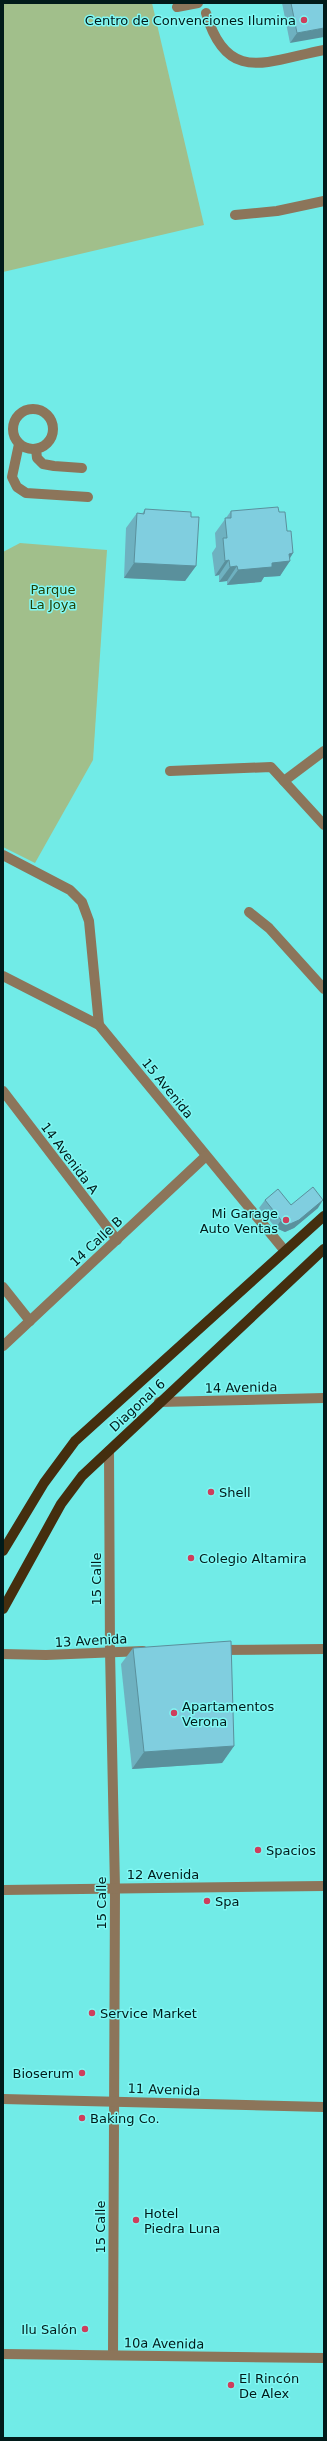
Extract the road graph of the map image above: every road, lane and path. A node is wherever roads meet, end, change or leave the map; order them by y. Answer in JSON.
{"nodes":[{"id":1,"x":198,"y":3,"type":"edge"},
{"id":2,"x":177,"y":7,"type":"dead end"},
{"id":3,"x":206,"y":13,"type":"dead end"},
{"id":4,"x":324,"y":50,"type":"edge"},
{"id":5,"x":324,"y":201,"type":"edge"},
{"id":6,"x":235,"y":215,"type":"dead end"},
{"id":7,"x":8,"y":429,"type":"edge"},
{"id":8,"x":19,"y":444,"type":"junction"},
{"id":9,"x":36,"y":449,"type":"junction"},
{"id":10,"x":82,"y":468,"type":"dead end"},
{"id":11,"x":88,"y":496,"type":"dead end"},
{"id":12,"x":324,"y":751,"type":"edge"},
{"id":13,"x":170,"y":771,"type":"dead end"},
{"id":14,"x":284,"y":781,"type":"junction"},
{"id":15,"x":324,"y":825,"type":"edge"},
{"id":16,"x":3,"y":855,"type":"edge"},
{"id":17,"x":249,"y":912,"type":"dead end"},
{"id":18,"x":3,"y":976,"type":"edge"},
{"id":19,"x":324,"y":989,"type":"edge"},
{"id":20,"x":99,"y":1025,"type":"junction"},
{"id":21,"x":3,"y":1091,"type":"edge"},
{"id":22,"x":206,"y":1156,"type":"junction"},
{"id":23,"x":324,"y":1216,"type":"edge"},
{"id":24,"x":117,"y":1240,"type":"junction"},
{"id":25,"x":324,"y":1249,"type":"edge"},
{"id":26,"x":285,"y":1251,"type":"junction"},
{"id":27,"x":3,"y":1287,"type":"edge"},
{"id":28,"x":30,"y":1321,"type":"junction"},
{"id":29,"x":3,"y":1346,"type":"edge"},
{"id":30,"x":324,"y":1398,"type":"edge"},
{"id":31,"x":160,"y":1402,"type":"junction"},
{"id":32,"x":109,"y":1450,"type":"junction"},
{"id":33,"x":3,"y":1550,"type":"edge"},
{"id":34,"x":3,"y":1609,"type":"edge"},
{"id":35,"x":324,"y":1649,"type":"edge"},
{"id":36,"x":157,"y":1650,"type":"edge"},
{"id":37,"x":205,"y":1650,"type":"edge"},
{"id":38,"x":110,"y":1651,"type":"junction"},
{"id":39,"x":3,"y":1654,"type":"edge"},
{"id":40,"x":324,"y":1886,"type":"edge"},
{"id":41,"x":115,"y":1888,"type":"junction"},
{"id":42,"x":3,"y":1890,"type":"edge"},
{"id":43,"x":3,"y":2099,"type":"edge"},
{"id":44,"x":112,"y":2101,"type":"junction"},
{"id":45,"x":324,"y":2107,"type":"edge"},
{"id":46,"x":3,"y":2354,"type":"edge"},
{"id":47,"x":113,"y":2355,"type":"junction"},
{"id":48,"x":324,"y":2358,"type":"edge"}],
"edges":[{"from":1,"to":2,"type":"street"},
{"from":3,"to":4,"type":"street"},
{"from":5,"to":6,"type":"street"},
{"from":7,"to":8,"type":"street"},
{"from":7,"to":9,"type":"street"},
{"from":8,"to":9,"type":"street"},
{"from":8,"to":11,"type":"street"},
{"from":9,"to":10,"type":"street"},
{"from":12,"to":14,"type":"street"},
{"from":13,"to":14,"type":"street"},
{"from":14,"to":15,"type":"street"},
{"from":16,"to":20,"type":"street"},
{"from":17,"to":19,"type":"street"},
{"from":18,"to":20,"type":"street","name":"15 Avenida"},
{"from":20,"to":22,"type":"street","name":"15 Avenida"},
{"from":21,"to":24,"type":"street","name":"14 Avenida A"},
{"from":22,"to":24,"type":"street","name":"14 Calle B"},
{"from":22,"to":26,"type":"street","name":"15 Avenida"},
{"from":23,"to":26,"type":"main road","name":"Diagonal 6"},
{"from":24,"to":28,"type":"street","name":"14 Calle B"},
{"from":25,"to":31,"type":"main road","name":"Diagonal 6"},
{"from":26,"to":33,"type":"main road","name":"Diagonal 6"},
{"from":27,"to":28,"type":"street"},
{"from":28,"to":29,"type":"street","name":"14 Calle B"},
{"from":30,"to":31,"type":"street","name":"14 Avenida"},
{"from":31,"to":32,"type":"main road","name":"Diagonal 6"},
{"from":32,"to":34,"type":"main road","name":"Diagonal 6"},
{"from":32,"to":38,"type":"street","name":"15 Calle"},
{"from":35,"to":37,"type":"street"},
{"from":36,"to":38,"type":"street","name":"13 Avenida"},
{"from":38,"to":39,"type":"street","name":"13 Avenida"},
{"from":38,"to":41,"type":"street","name":"15 Calle"},
{"from":40,"to":41,"type":"street","name":"12 Avenida"},
{"from":41,"to":42,"type":"street","name":"12 Avenida"},
{"from":41,"to":44,"type":"street","name":"15 Calle"},
{"from":43,"to":44,"type":"street","name":"11 Avenida"},
{"from":44,"to":45,"type":"street","name":"11 Avenida"},
{"from":44,"to":47,"type":"street","name":"15 Calle"},
{"from":46,"to":47,"type":"street","name":"10a Avenida"},
{"from":47,"to":48,"type":"street","name":"10a Avenida"}]}
